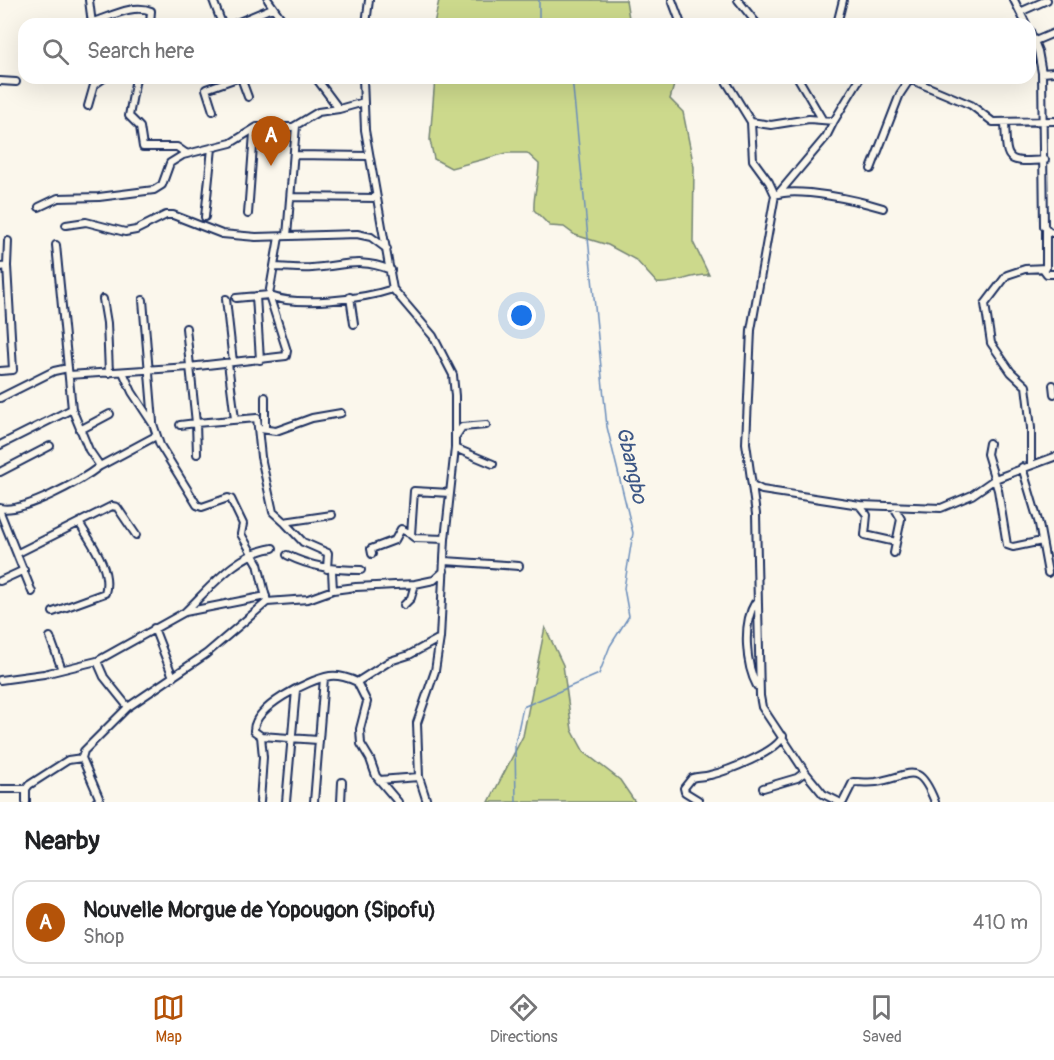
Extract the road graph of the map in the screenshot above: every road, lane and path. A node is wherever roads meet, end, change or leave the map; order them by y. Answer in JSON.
{"nodes":[{"id":1,"x":89,"y":0,"type":"edge"},
{"id":2,"x":213,"y":0,"type":"edge"},
{"id":3,"x":268,"y":0,"type":"edge"},
{"id":4,"x":369,"y":0,"type":"edge"},
{"id":5,"x":672,"y":0,"type":"edge"},
{"id":6,"x":738,"y":0,"type":"edge"},
{"id":7,"x":843,"y":0,"type":"edge"},
{"id":8,"x":1014,"y":0,"type":"edge"},
{"id":9,"x":1047,"y":0,"type":"edge"},
{"id":10,"x":272,"y":8,"type":"junction"},
{"id":11,"x":1020,"y":12,"type":"junction"},
{"id":12,"x":90,"y":18,"type":"edge"},
{"id":13,"x":106,"y":18,"type":"edge"},
{"id":14,"x":150,"y":18,"type":"edge"},
{"id":15,"x":220,"y":18,"type":"edge"},
{"id":16,"x":248,"y":18,"type":"edge"},
{"id":17,"x":280,"y":18,"type":"edge"},
{"id":18,"x":367,"y":18,"type":"edge"},
{"id":19,"x":679,"y":18,"type":"edge"},
{"id":20,"x":752,"y":18,"type":"edge"},
{"id":21,"x":838,"y":18,"type":"edge"},
{"id":22,"x":1023,"y":18,"type":"edge"},
{"id":23,"x":1054,"y":33,"type":"edge"},
{"id":24,"x":1036,"y":41,"type":"edge"},
{"id":25,"x":1036,"y":46,"type":"edge"},
{"id":26,"x":1054,"y":72,"type":"edge"},
{"id":27,"x":1042,"y":73,"type":"junction"},
{"id":28,"x":0,"y":81,"type":"edge"},
{"id":29,"x":16,"y":82,"type":"dead end"},
{"id":30,"x":95,"y":84,"type":"edge"},
{"id":31,"x":135,"y":84,"type":"edge"},
{"id":32,"x":221,"y":84,"type":"edge"},
{"id":33,"x":242,"y":84,"type":"edge"},
{"id":34,"x":320,"y":84,"type":"edge"},
{"id":35,"x":363,"y":84,"type":"edge"},
{"id":36,"x":728,"y":84,"type":"edge"},
{"id":37,"x":802,"y":84,"type":"edge"},
{"id":38,"x":856,"y":84,"type":"edge"},
{"id":39,"x":905,"y":84,"type":"edge"},
{"id":40,"x":920,"y":84,"type":"edge"},
{"id":41,"x":248,"y":98,"type":"dead end"},
{"id":42,"x":364,"y":102,"type":"junction"},
{"id":43,"x":88,"y":106,"type":"dead end"},
{"id":44,"x":339,"y":109,"type":"junction"},
{"id":45,"x":213,"y":111,"type":"dead end"},
{"id":46,"x":822,"y":119,"type":"junction"},
{"id":47,"x":834,"y":121,"type":"junction"},
{"id":48,"x":1043,"y":121,"type":"junction"},
{"id":49,"x":1054,"y":121,"type":"edge"},
{"id":50,"x":751,"y":122,"type":"junction"},
{"id":51,"x":1005,"y":123,"type":"junction"},
{"id":52,"x":257,"y":126,"type":"junction"},
{"id":53,"x":296,"y":126,"type":"junction"},
{"id":54,"x":212,"y":148,"type":"junction"},
{"id":55,"x":187,"y":154,"type":"junction"},
{"id":56,"x":294,"y":155,"type":"junction"},
{"id":57,"x":369,"y":156,"type":"junction"},
{"id":58,"x":1045,"y":160,"type":"junction"},
{"id":59,"x":871,"y":169,"type":"dead end"},
{"id":60,"x":1054,"y":193,"type":"edge"},
{"id":61,"x":777,"y":194,"type":"junction"},
{"id":62,"x":1044,"y":195,"type":"junction"},
{"id":63,"x":292,"y":197,"type":"junction"},
{"id":64,"x":377,"y":198,"type":"junction"},
{"id":65,"x":39,"y":207,"type":"dead end"},
{"id":66,"x":883,"y":208,"type":"dead end"},
{"id":67,"x":248,"y":214,"type":"dead end"},
{"id":68,"x":205,"y":217,"type":"dead end"},
{"id":69,"x":66,"y":225,"type":"dead end"},
{"id":70,"x":1046,"y":230,"type":"junction"},
{"id":71,"x":1054,"y":233,"type":"edge"},
{"id":72,"x":287,"y":236,"type":"junction"},
{"id":73,"x":279,"y":237,"type":"junction"},
{"id":74,"x":8,"y":241,"type":"dead end"},
{"id":75,"x":56,"y":245,"type":"dead end"},
{"id":76,"x":387,"y":249,"type":"junction"},
{"id":77,"x":4,"y":266,"type":"edge"},
{"id":78,"x":274,"y":267,"type":"junction"},
{"id":79,"x":390,"y":270,"type":"junction"},
{"id":80,"x":1044,"y":270,"type":"junction"},
{"id":81,"x":1054,"y":274,"type":"edge"},
{"id":82,"x":393,"y":289,"type":"junction"},
{"id":83,"x":269,"y":295,"type":"junction"},
{"id":84,"x":256,"y":296,"type":"junction"},
{"id":85,"x":350,"y":297,"type":"junction"},
{"id":86,"x":236,"y":298,"type":"dead end"},
{"id":87,"x":103,"y":299,"type":"dead end"},
{"id":88,"x":226,"y":299,"type":"dead end"},
{"id":89,"x":143,"y":300,"type":"dead end"},
{"id":90,"x":354,"y":324,"type":"dead end"},
{"id":91,"x":186,"y":328,"type":"dead end"},
{"id":92,"x":260,"y":360,"type":"junction"},
{"id":93,"x":230,"y":363,"type":"junction"},
{"id":94,"x":189,"y":368,"type":"junction"},
{"id":95,"x":149,"y":370,"type":"junction"},
{"id":96,"x":0,"y":371,"type":"edge"},
{"id":97,"x":69,"y":371,"type":"junction"},
{"id":98,"x":123,"y":372,"type":"junction"},
{"id":99,"x":109,"y":373,"type":"junction"},
{"id":100,"x":1053,"y":385,"type":"edge"},
{"id":101,"x":1054,"y":394,"type":"edge"},
{"id":102,"x":265,"y":397,"type":"dead end"},
{"id":103,"x":0,"y":398,"type":"edge"},
{"id":104,"x":72,"y":409,"type":"junction"},
{"id":105,"x":341,"y":413,"type":"dead end"},
{"id":106,"x":110,"y":414,"type":"dead end"},
{"id":107,"x":457,"y":416,"type":"junction"},
{"id":108,"x":235,"y":419,"type":"junction"},
{"id":109,"x":196,"y":423,"type":"junction"},
{"id":110,"x":153,"y":424,"type":"junction"},
{"id":111,"x":486,"y":424,"type":"dead end"},
{"id":112,"x":180,"y":425,"type":"dead end"},
{"id":113,"x":469,"y":426,"type":"junction"},
{"id":114,"x":262,"y":429,"type":"junction"},
{"id":115,"x":80,"y":430,"type":"junction"},
{"id":116,"x":156,"y":436,"type":"junction"},
{"id":117,"x":456,"y":436,"type":"junction"},
{"id":118,"x":988,"y":443,"type":"dead end"},
{"id":119,"x":0,"y":445,"type":"edge"},
{"id":120,"x":50,"y":446,"type":"dead end"},
{"id":121,"x":455,"y":448,"type":"junction"},
{"id":122,"x":197,"y":454,"type":"dead end"},
{"id":123,"x":1054,"y":457,"type":"edge"},
{"id":124,"x":493,"y":464,"type":"dead end"},
{"id":125,"x":1031,"y":464,"type":"junction"},
{"id":126,"x":100,"y":466,"type":"junction"},
{"id":127,"x":1022,"y":467,"type":"junction"},
{"id":128,"x":0,"y":472,"type":"edge"},
{"id":129,"x":995,"y":479,"type":"junction"},
{"id":130,"x":754,"y":489,"type":"junction"},
{"id":131,"x":450,"y":494,"type":"junction"},
{"id":132,"x":860,"y":505,"type":"junction"},
{"id":133,"x":894,"y":507,"type":"junction"},
{"id":134,"x":0,"y":510,"type":"edge"},
{"id":135,"x":332,"y":514,"type":"dead end"},
{"id":136,"x":284,"y":522,"type":"junction"},
{"id":137,"x":80,"y":524,"type":"junction"},
{"id":138,"x":136,"y":535,"type":"dead end"},
{"id":139,"x":411,"y":535,"type":"junction"},
{"id":140,"x":445,"y":539,"type":"junction"},
{"id":141,"x":1042,"y":541,"type":"junction"},
{"id":142,"x":896,"y":542,"type":"junction"},
{"id":143,"x":273,"y":548,"type":"dead end"},
{"id":144,"x":253,"y":552,"type":"junction"},
{"id":145,"x":18,"y":553,"type":"junction"},
{"id":146,"x":894,"y":553,"type":"dead end"},
{"id":147,"x":372,"y":554,"type":"dead end"},
{"id":148,"x":287,"y":555,"type":"dead end"},
{"id":149,"x":445,"y":561,"type":"junction"},
{"id":150,"x":519,"y":566,"type":"dead end"},
{"id":151,"x":24,"y":570,"type":"junction"},
{"id":152,"x":329,"y":570,"type":"junction"},
{"id":153,"x":362,"y":570,"type":"dead end"},
{"id":154,"x":444,"y":571,"type":"junction"},
{"id":155,"x":1048,"y":573,"type":"dead end"},
{"id":156,"x":434,"y":580,"type":"junction"},
{"id":157,"x":0,"y":581,"type":"edge"},
{"id":158,"x":415,"y":584,"type":"junction"},
{"id":159,"x":333,"y":590,"type":"junction"},
{"id":160,"x":32,"y":592,"type":"dead end"},
{"id":161,"x":444,"y":592,"type":"junction"},
{"id":162,"x":266,"y":599,"type":"junction"},
{"id":163,"x":404,"y":605,"type":"dead end"},
{"id":164,"x":53,"y":612,"type":"dead end"},
{"id":165,"x":185,"y":612,"type":"junction"},
{"id":166,"x":154,"y":628,"type":"junction"},
{"id":167,"x":51,"y":637,"type":"dead end"},
{"id":168,"x":440,"y":638,"type":"junction"},
{"id":169,"x":97,"y":661,"type":"junction"},
{"id":170,"x":61,"y":668,"type":"junction"},
{"id":171,"x":173,"y":677,"type":"junction"},
{"id":172,"x":324,"y":678,"type":"junction"},
{"id":173,"x":0,"y":680,"type":"edge"},
{"id":174,"x":357,"y":682,"type":"junction"},
{"id":175,"x":296,"y":690,"type":"junction"},
{"id":176,"x":128,"y":707,"type":"junction"},
{"id":177,"x":261,"y":736,"type":"junction"},
{"id":178,"x":783,"y":736,"type":"junction"},
{"id":179,"x":291,"y":738,"type":"junction"},
{"id":180,"x":318,"y":740,"type":"junction"},
{"id":181,"x":82,"y":758,"type":"junction"},
{"id":182,"x":805,"y":772,"type":"junction"},
{"id":183,"x":419,"y":777,"type":"junction"},
{"id":184,"x":379,"y":780,"type":"junction"},
{"id":185,"x":342,"y":782,"type":"dead end"},
{"id":186,"x":764,"y":788,"type":"dead end"},
{"id":187,"x":0,"y":789,"type":"edge"},
{"id":188,"x":26,"y":789,"type":"junction"},
{"id":189,"x":823,"y":794,"type":"junction"},
{"id":190,"x":698,"y":800,"type":"dead end"},
{"id":191,"x":100,"y":801,"type":"edge"},
{"id":192,"x":26,"y":802,"type":"edge"},
{"id":193,"x":260,"y":802,"type":"edge"},
{"id":194,"x":286,"y":802,"type":"edge"},
{"id":195,"x":314,"y":802,"type":"edge"},
{"id":196,"x":341,"y":802,"type":"edge"},
{"id":197,"x":398,"y":802,"type":"edge"},
{"id":198,"x":427,"y":802,"type":"edge"},
{"id":199,"x":823,"y":802,"type":"edge"},
{"id":200,"x":841,"y":802,"type":"edge"},
{"id":201,"x":935,"y":802,"type":"edge"}],
"edges":[{"from":1,"to":12,"type":"street"},
{"from":2,"to":15,"type":"street"},
{"from":3,"to":10,"type":"street"},
{"from":4,"to":18,"type":"street"},
{"from":5,"to":19,"type":"street"},
{"from":6,"to":20,"type":"street"},
{"from":7,"to":21,"type":"street"},
{"from":8,"to":11,"type":"street"},
{"from":9,"to":11,"type":"street"},
{"from":10,"to":16,"type":"street"},
{"from":10,"to":17,"type":"street"},
{"from":11,"to":22,"type":"street"},
{"from":13,"to":14,"type":"street"},
{"from":23,"to":24,"type":"street"},
{"from":25,"to":27,"type":"street"},
{"from":26,"to":27,"type":"street"},
{"from":27,"to":48,"type":"street"},
{"from":28,"to":29,"type":"street"},
{"from":30,"to":43,"type":"street"},
{"from":31,"to":55,"type":"street"},
{"from":32,"to":45,"type":"street"},
{"from":33,"to":41,"type":"street"},
{"from":34,"to":44,"type":"street"},
{"from":35,"to":42,"type":"street"},
{"from":36,"to":50,"type":"street"},
{"from":37,"to":46,"type":"street"},
{"from":38,"to":47,"type":"street"},
{"from":39,"to":59,"type":"street"},
{"from":40,"to":51,"type":"street"},
{"from":42,"to":44,"type":"street"},
{"from":42,"to":57,"type":"street"},
{"from":44,"to":53,"type":"street"},
{"from":46,"to":47,"type":"street"},
{"from":46,"to":50,"type":"street"},
{"from":47,"to":61,"type":"street"},
{"from":48,"to":49,"type":"street"},
{"from":48,"to":51,"type":"street"},
{"from":48,"to":58,"type":"street"},
{"from":50,"to":61,"type":"street"},
{"from":51,"to":58,"type":"street"},
{"from":52,"to":53,"type":"street"},
{"from":52,"to":54,"type":"street"},
{"from":52,"to":67,"type":"street"},
{"from":53,"to":56,"type":"street"},
{"from":54,"to":55,"type":"street"},
{"from":54,"to":68,"type":"street"},
{"from":55,"to":65,"type":"street"},
{"from":56,"to":57,"type":"street"},
{"from":56,"to":63,"type":"street"},
{"from":57,"to":64,"type":"street"},
{"from":58,"to":62,"type":"street"},
{"from":60,"to":62,"type":"street"},
{"from":61,"to":66,"type":"street"},
{"from":61,"to":130,"type":"street"},
{"from":62,"to":70,"type":"street"},
{"from":63,"to":64,"type":"street"},
{"from":63,"to":72,"type":"street"},
{"from":64,"to":76,"type":"street"},
{"from":69,"to":73,"type":"street"},
{"from":70,"to":71,"type":"street"},
{"from":70,"to":80,"type":"street"},
{"from":72,"to":73,"type":"street"},
{"from":72,"to":76,"type":"street"},
{"from":73,"to":78,"type":"street"},
{"from":74,"to":77,"type":"street"},
{"from":75,"to":97,"type":"street"},
{"from":76,"to":79,"type":"street"},
{"from":77,"to":96,"type":"street"},
{"from":78,"to":79,"type":"street"},
{"from":78,"to":83,"type":"street"},
{"from":79,"to":82,"type":"street"},
{"from":80,"to":81,"type":"street"},
{"from":80,"to":125,"type":"street"},
{"from":82,"to":85,"type":"street"},
{"from":82,"to":107,"type":"street"},
{"from":83,"to":84,"type":"street"},
{"from":83,"to":85,"type":"street"},
{"from":83,"to":92,"type":"street"},
{"from":84,"to":86,"type":"street"},
{"from":84,"to":92,"type":"street"},
{"from":85,"to":90,"type":"street"},
{"from":87,"to":99,"type":"street"},
{"from":88,"to":93,"type":"street"},
{"from":89,"to":95,"type":"street"},
{"from":91,"to":94,"type":"street"},
{"from":92,"to":93,"type":"street"},
{"from":93,"to":94,"type":"street"},
{"from":93,"to":108,"type":"street"},
{"from":94,"to":95,"type":"street"},
{"from":94,"to":109,"type":"street"},
{"from":95,"to":98,"type":"street"},
{"from":95,"to":110,"type":"street"},
{"from":97,"to":99,"type":"street"},
{"from":97,"to":103,"type":"street"},
{"from":97,"to":104,"type":"street"},
{"from":98,"to":99,"type":"street"},
{"from":98,"to":110,"type":"street"},
{"from":100,"to":101,"type":"street"},
{"from":102,"to":114,"type":"street"},
{"from":104,"to":115,"type":"street"},
{"from":104,"to":119,"type":"street"},
{"from":105,"to":114,"type":"street"},
{"from":106,"to":115,"type":"street"},
{"from":107,"to":113,"type":"street"},
{"from":107,"to":117,"type":"street"},
{"from":108,"to":109,"type":"street"},
{"from":108,"to":114,"type":"street"},
{"from":109,"to":112,"type":"street"},
{"from":109,"to":122,"type":"street"},
{"from":110,"to":116,"type":"street"},
{"from":111,"to":113,"type":"street"},
{"from":113,"to":117,"type":"street"},
{"from":114,"to":136,"type":"street"},
{"from":115,"to":126,"type":"street"},
{"from":116,"to":126,"type":"street"},
{"from":116,"to":144,"type":"street"},
{"from":117,"to":121,"type":"street"},
{"from":118,"to":129,"type":"street"},
{"from":120,"to":128,"type":"street"},
{"from":121,"to":124,"type":"street"},
{"from":121,"to":131,"type":"street"},
{"from":123,"to":125,"type":"street"},
{"from":125,"to":127,"type":"street"},
{"from":126,"to":134,"type":"street"},
{"from":127,"to":129,"type":"street"},
{"from":127,"to":141,"type":"street"},
{"from":129,"to":133,"type":"street"},
{"from":129,"to":141,"type":"street"},
{"from":130,"to":132,"type":"street"},
{"from":130,"to":178,"type":"street"},
{"from":131,"to":139,"type":"street"},
{"from":131,"to":140,"type":"street"},
{"from":132,"to":133,"type":"street"},
{"from":132,"to":142,"type":"street"},
{"from":133,"to":142,"type":"street"},
{"from":134,"to":145,"type":"street"},
{"from":135,"to":136,"type":"street"},
{"from":136,"to":152,"type":"street"},
{"from":137,"to":138,"type":"street"},
{"from":137,"to":145,"type":"street"},
{"from":137,"to":164,"type":"street"},
{"from":139,"to":140,"type":"street"},
{"from":139,"to":147,"type":"street"},
{"from":140,"to":149,"type":"street"},
{"from":141,"to":155,"type":"street"},
{"from":142,"to":146,"type":"street"},
{"from":143,"to":144,"type":"street"},
{"from":144,"to":162,"type":"street"},
{"from":144,"to":165,"type":"street"},
{"from":145,"to":151,"type":"street"},
{"from":148,"to":152,"type":"street"},
{"from":149,"to":150,"type":"street"},
{"from":149,"to":154,"type":"street"},
{"from":151,"to":157,"type":"street"},
{"from":151,"to":160,"type":"street"},
{"from":152,"to":153,"type":"street"},
{"from":152,"to":159,"type":"street"},
{"from":154,"to":156,"type":"street"},
{"from":154,"to":161,"type":"street"},
{"from":156,"to":158,"type":"street"},
{"from":156,"to":161,"type":"street"},
{"from":158,"to":159,"type":"street"},
{"from":158,"to":163,"type":"street"},
{"from":159,"to":162,"type":"street"},
{"from":161,"to":168,"type":"street"},
{"from":162,"to":165,"type":"street"},
{"from":162,"to":171,"type":"street"},
{"from":165,"to":166,"type":"street"},
{"from":166,"to":169,"type":"street"},
{"from":166,"to":171,"type":"street"},
{"from":167,"to":170,"type":"street"},
{"from":168,"to":174,"type":"street"},
{"from":168,"to":183,"type":"street"},
{"from":169,"to":170,"type":"street"},
{"from":169,"to":176,"type":"street"},
{"from":170,"to":173,"type":"street"},
{"from":171,"to":176,"type":"street"},
{"from":172,"to":174,"type":"street"},
{"from":172,"to":175,"type":"street"},
{"from":172,"to":180,"type":"street"},
{"from":174,"to":184,"type":"street"},
{"from":175,"to":177,"type":"street"},
{"from":175,"to":179,"type":"street"},
{"from":176,"to":181,"type":"street"},
{"from":177,"to":179,"type":"street"},
{"from":177,"to":193,"type":"street"},
{"from":178,"to":182,"type":"street"},
{"from":178,"to":190,"type":"street"},
{"from":179,"to":180,"type":"street"},
{"from":179,"to":194,"type":"street"},
{"from":180,"to":195,"type":"street"},
{"from":181,"to":188,"type":"street"},
{"from":181,"to":191,"type":"street"},
{"from":182,"to":186,"type":"street"},
{"from":182,"to":189,"type":"street"},
{"from":183,"to":184,"type":"street"},
{"from":183,"to":198,"type":"street"},
{"from":184,"to":197,"type":"street"},
{"from":185,"to":196,"type":"street"},
{"from":187,"to":188,"type":"street"},
{"from":188,"to":192,"type":"street"},
{"from":189,"to":199,"type":"street"},
{"from":189,"to":200,"type":"street"},
{"from":200,"to":201,"type":"street"}]}
